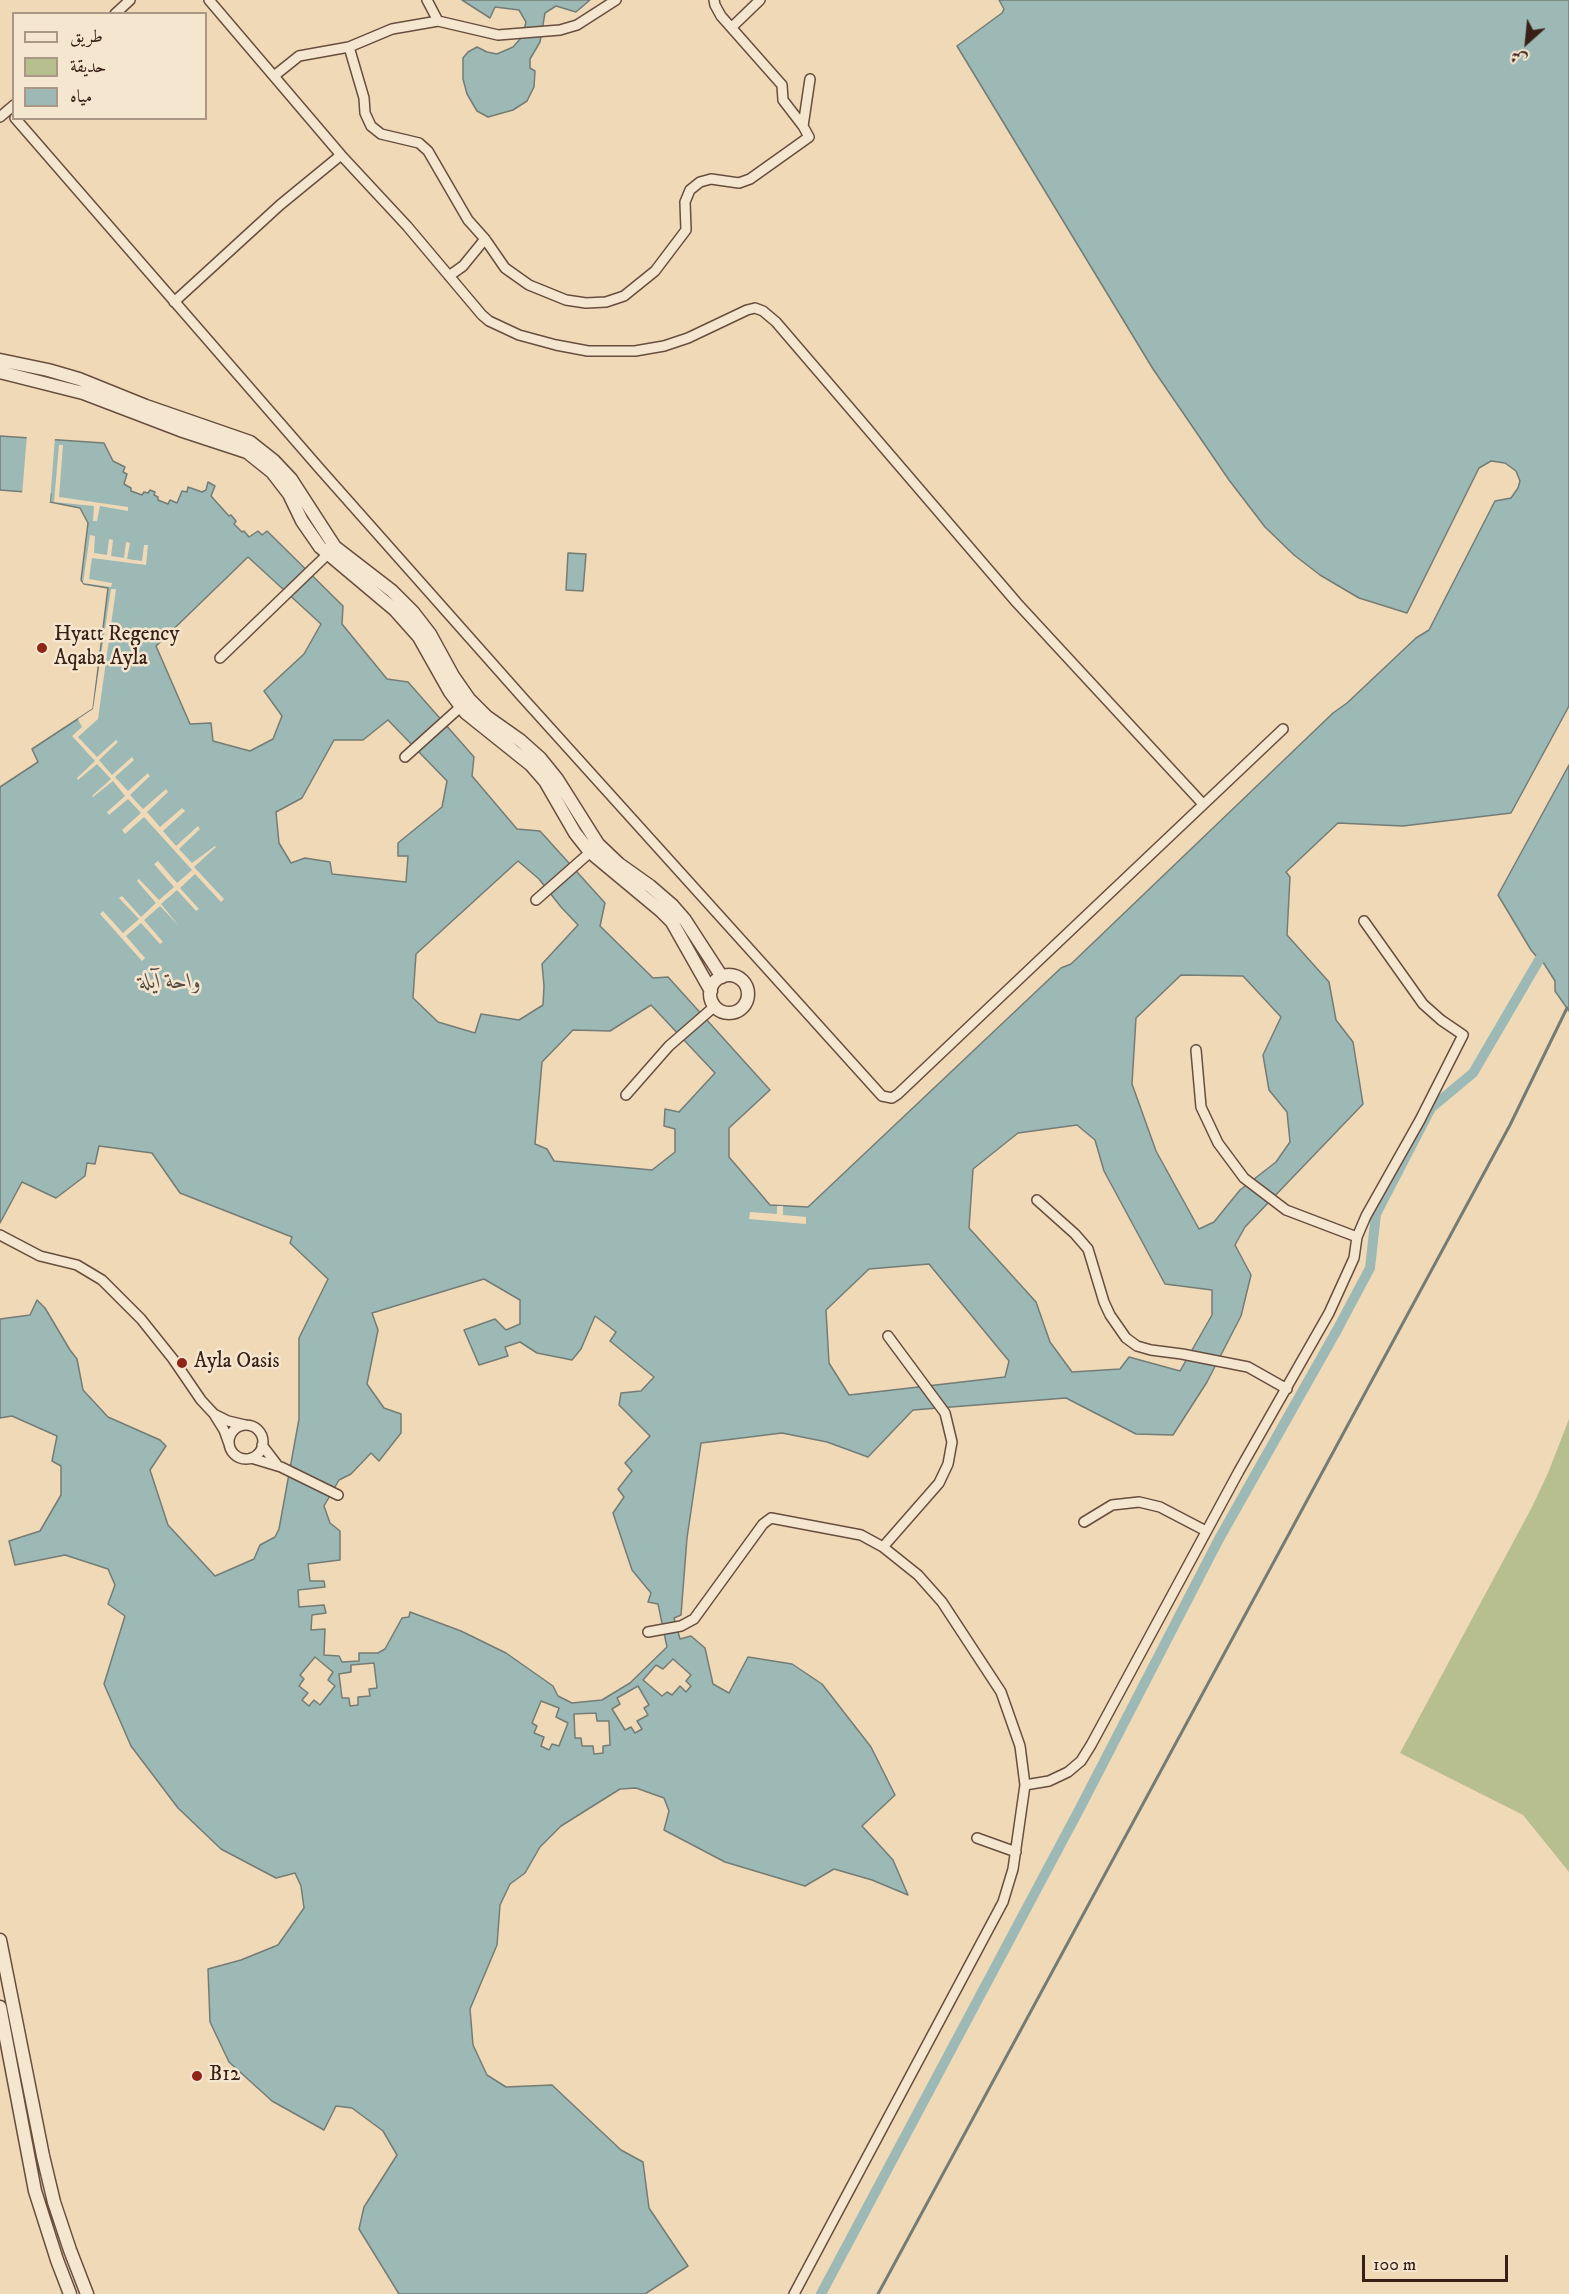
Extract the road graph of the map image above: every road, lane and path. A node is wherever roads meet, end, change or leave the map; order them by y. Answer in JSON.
{"nodes":[{"id":1,"x":130,"y":0,"type":"edge"},
{"id":2,"x":209,"y":0,"type":"edge"},
{"id":3,"x":427,"y":0,"type":"edge"},
{"id":4,"x":714,"y":0,"type":"edge"},
{"id":5,"x":759,"y":0,"type":"edge"},
{"id":6,"x":613,"y":1,"type":"edge"},
{"id":7,"x":117,"y":12,"type":"edge"},
{"id":8,"x":438,"y":21,"type":"junction"},
{"id":9,"x":732,"y":27,"type":"junction"},
{"id":10,"x":350,"y":47,"type":"junction"},
{"id":11,"x":274,"y":76,"type":"junction"},
{"id":12,"x":810,"y":79,"type":"dead end"},
{"id":13,"x":20,"y":120,"type":"edge"},
{"id":14,"x":803,"y":126,"type":"junction"},
{"id":15,"x":341,"y":155,"type":"junction"},
{"id":16,"x":485,"y":239,"type":"junction"},
{"id":17,"x":448,"y":276,"type":"junction"},
{"id":18,"x":174,"y":302,"type":"junction"},
{"id":19,"x":0,"y":360,"type":"edge"},
{"id":20,"x":0,"y":372,"type":"edge"},
{"id":21,"x":108,"y":396,"type":"junction"},
{"id":22,"x":331,"y":551,"type":"junction"},
{"id":23,"x":220,"y":658,"type":"dead end"},
{"id":24,"x":465,"y":703,"type":"junction"},
{"id":25,"x":1282,"y":729,"type":"dead end"},
{"id":26,"x":405,"y":757,"type":"dead end"},
{"id":27,"x":1202,"y":803,"type":"junction"},
{"id":28,"x":590,"y":852,"type":"junction"},
{"id":29,"x":536,"y":900,"type":"dead end"},
{"id":30,"x":1364,"y":921,"type":"dead end"},
{"id":31,"x":722,"y":977,"type":"junction"},
{"id":32,"x":711,"y":991,"type":"junction"},
{"id":33,"x":710,"y":1010,"type":"junction"},
{"id":34,"x":1196,"y":1050,"type":"dead end"},
{"id":35,"x":626,"y":1095,"type":"dead end"},
{"id":36,"x":1037,"y":1200,"type":"dead end"},
{"id":37,"x":0,"y":1235,"type":"edge"},
{"id":38,"x":1357,"y":1237,"type":"junction"},
{"id":39,"x":888,"y":1336,"type":"dead end"},
{"id":40,"x":1287,"y":1389,"type":"junction"},
{"id":41,"x":214,"y":1414,"type":"junction"},
{"id":42,"x":246,"y":1425,"type":"junction"},
{"id":43,"x":229,"y":1444,"type":"junction"},
{"id":44,"x":262,"y":1445,"type":"junction"},
{"id":45,"x":251,"y":1458,"type":"junction"},
{"id":46,"x":280,"y":1467,"type":"junction"},
{"id":47,"x":338,"y":1495,"type":"dead end"},
{"id":48,"x":1084,"y":1522,"type":"dead end"},
{"id":49,"x":1206,"y":1531,"type":"junction"},
{"id":50,"x":883,"y":1547,"type":"junction"},
{"id":51,"x":648,"y":1632,"type":"dead end"},
{"id":52,"x":1025,"y":1785,"type":"junction"},
{"id":53,"x":977,"y":1838,"type":"dead end"},
{"id":54,"x":1016,"y":1852,"type":"junction"},
{"id":55,"x":0,"y":1940,"type":"edge"},
{"id":56,"x":0,"y":2007,"type":"edge"},
{"id":57,"x":70,"y":2294,"type":"edge"},
{"id":58,"x":87,"y":2294,"type":"edge"},
{"id":59,"x":794,"y":2294,"type":"edge"}],
"edges":[{"from":1,"to":7,"type":"street"},
{"from":2,"to":11,"type":"street"},
{"from":3,"to":8,"type":"street"},
{"from":4,"to":9,"type":"street"},
{"from":5,"to":9,"type":"street"},
{"from":6,"to":8,"type":"street"},
{"from":8,"to":10,"type":"street"},
{"from":9,"to":14,"type":"street"},
{"from":10,"to":11,"type":"street"},
{"from":10,"to":16,"type":"street"},
{"from":11,"to":15,"type":"street"},
{"from":12,"to":14,"type":"street"},
{"from":13,"to":18,"type":"street"},
{"from":14,"to":16,"type":"street"},
{"from":15,"to":17,"type":"street"},
{"from":15,"to":18,"type":"street"},
{"from":16,"to":17,"type":"street"},
{"from":17,"to":27,"type":"street"},
{"from":18,"to":27,"type":"street"},
{"from":19,"to":21,"type":"street"},
{"from":20,"to":21,"type":"street"},
{"from":21,"to":22,"type":"street"},
{"from":22,"to":23,"type":"street"},
{"from":22,"to":24,"type":"street"},
{"from":24,"to":26,"type":"street"},
{"from":24,"to":28,"type":"street"},
{"from":25,"to":27,"type":"street"},
{"from":28,"to":29,"type":"street"},
{"from":28,"to":31,"type":"street"},
{"from":28,"to":32,"type":"street"},
{"from":30,"to":38,"type":"street"},
{"from":31,"to":32,"type":"street"},
{"from":31,"to":33,"type":"street"},
{"from":32,"to":33,"type":"street"},
{"from":33,"to":35,"type":"street"},
{"from":34,"to":38,"type":"street"},
{"from":36,"to":40,"type":"street"},
{"from":37,"to":41,"type":"street"},
{"from":38,"to":40,"type":"street"},
{"from":39,"to":50,"type":"street"},
{"from":40,"to":49,"type":"street"},
{"from":41,"to":42,"type":"street"},
{"from":41,"to":43,"type":"street"},
{"from":42,"to":43,"type":"street"},
{"from":42,"to":44,"type":"street"},
{"from":43,"to":45,"type":"street"},
{"from":44,"to":45,"type":"street"},
{"from":44,"to":46,"type":"street"},
{"from":45,"to":46,"type":"street"},
{"from":46,"to":47,"type":"street"},
{"from":48,"to":49,"type":"street"},
{"from":49,"to":52,"type":"street"},
{"from":50,"to":51,"type":"street"},
{"from":50,"to":52,"type":"street"},
{"from":52,"to":54,"type":"street"},
{"from":53,"to":54,"type":"street"},
{"from":54,"to":59,"type":"street"},
{"from":55,"to":58,"type":"street"},
{"from":56,"to":57,"type":"street"}]}
